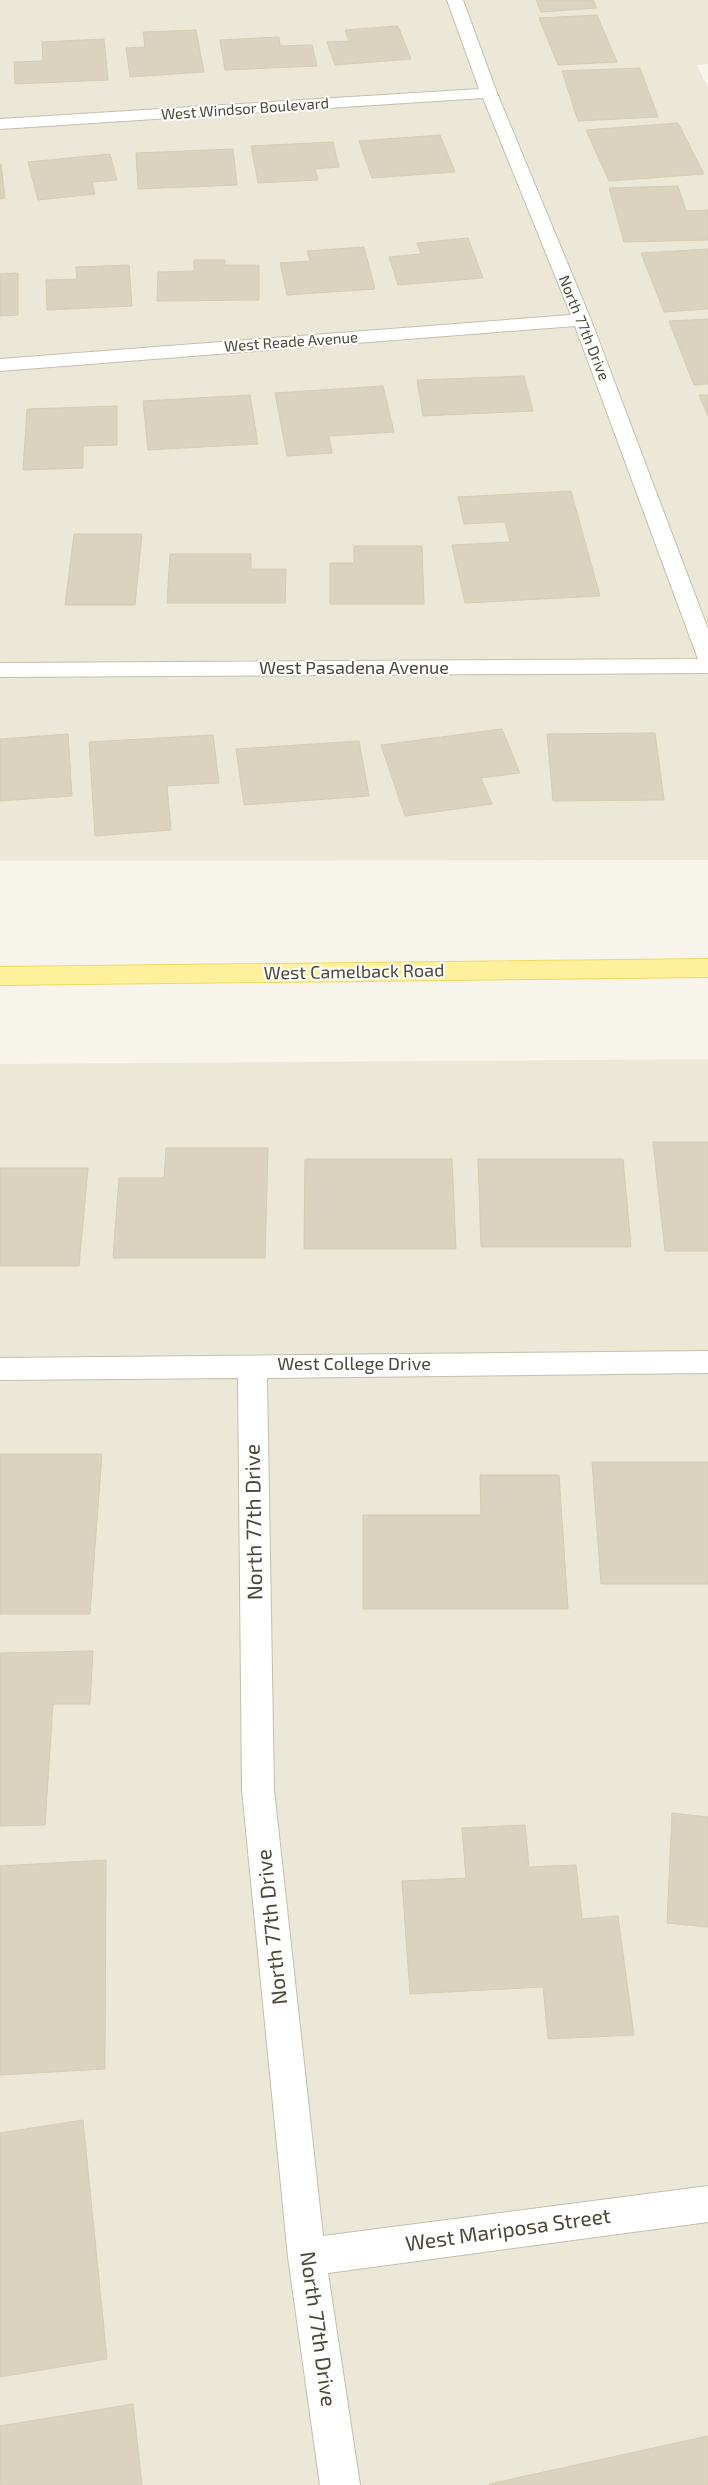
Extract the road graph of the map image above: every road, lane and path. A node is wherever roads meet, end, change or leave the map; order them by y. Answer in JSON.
{"nodes":[{"id":1,"x":455,"y":0,"type":"edge"},
{"id":2,"x":489,"y":93,"type":"junction"},
{"id":3,"x":0,"y":124,"type":"edge"},
{"id":4,"x":582,"y":320,"type":"junction"},
{"id":5,"x":0,"y":365,"type":"edge"},
{"id":6,"x":708,"y":658,"type":"edge"},
{"id":7,"x":708,"y":666,"type":"edge"},
{"id":8,"x":0,"y":670,"type":"edge"},
{"id":9,"x":708,"y":968,"type":"edge"},
{"id":10,"x":0,"y":976,"type":"edge"},
{"id":11,"x":708,"y":1362,"type":"edge"},
{"id":12,"x":252,"y":1365,"type":"junction"},
{"id":13,"x":0,"y":1369,"type":"edge"},
{"id":14,"x":708,"y":2204,"type":"edge"},
{"id":15,"x":307,"y":2257,"type":"junction"},
{"id":16,"x":340,"y":2485,"type":"edge"}],
"edges":[{"from":1,"to":2,"type":"street","name":"North 77th Drive"},
{"from":2,"to":3,"type":"street","name":"West Windsor Boulevard"},
{"from":2,"to":4,"type":"street","name":"North 77th Drive"},
{"from":4,"to":5,"type":"street","name":"West Reade Avenue"},
{"from":4,"to":6,"type":"street","name":"North 77th Drive"},
{"from":7,"to":8,"type":"street","name":"West Pasadena Avenue"},
{"from":9,"to":10,"type":"main road","name":"West Camelback Road"},
{"from":11,"to":12,"type":"street","name":"West College Drive"},
{"from":12,"to":13,"type":"street","name":"West College Drive"},
{"from":12,"to":15,"type":"street","name":"North 77th Drive"},
{"from":14,"to":15,"type":"street","name":"West Mariposa Street"},
{"from":15,"to":16,"type":"street","name":"North 77th Drive"}]}
